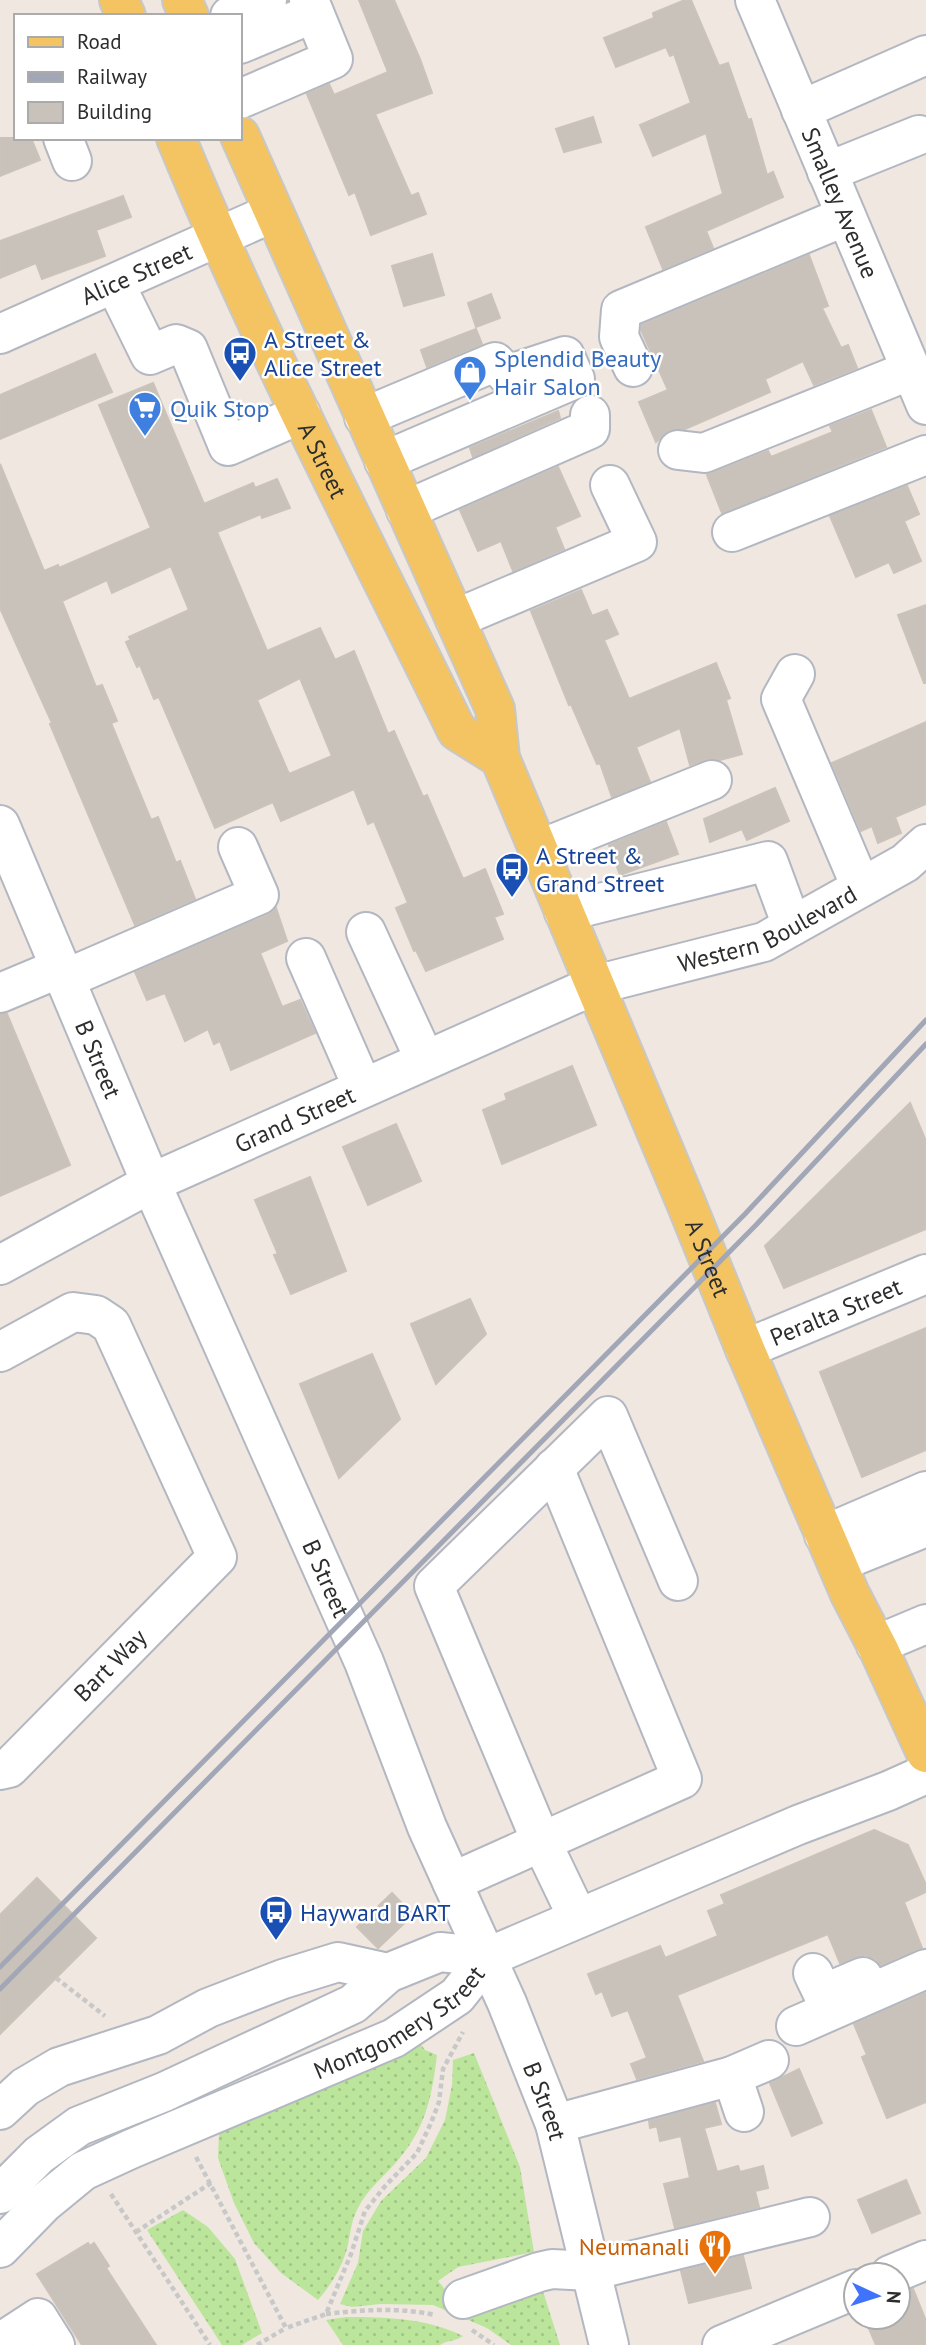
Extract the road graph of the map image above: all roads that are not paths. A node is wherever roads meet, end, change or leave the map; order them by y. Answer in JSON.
{"nodes":[{"id":1,"x":755,"y":0,"type":"edge"},
{"id":2,"x":316,"y":17,"type":"edge"},
{"id":3,"x":253,"y":41,"type":"edge"},
{"id":4,"x":926,"y":55,"type":"edge"},
{"id":5,"x":242,"y":90,"type":"edge"},
{"id":6,"x":801,"y":110,"type":"junction"},
{"id":7,"x":919,"y":135,"type":"dead end"},
{"id":8,"x":177,"y":140,"type":"edge"},
{"id":9,"x":242,"y":140,"type":"edge"},
{"id":10,"x":827,"y":172,"type":"junction"},
{"id":11,"x":272,"y":213,"type":"junction"},
{"id":12,"x":846,"y":216,"type":"junction"},
{"id":13,"x":218,"y":239,"type":"junction"},
{"id":14,"x":115,"y":284,"type":"junction"},
{"id":15,"x":0,"y":334,"type":"edge"},
{"id":16,"x":633,"y":367,"type":"dead end"},
{"id":17,"x":911,"y":370,"type":"junction"},
{"id":18,"x":926,"y":405,"type":"edge"},
{"id":19,"x":302,"y":414,"type":"junction"},
{"id":20,"x":590,"y":415,"type":"dead end"},
{"id":21,"x":364,"y":417,"type":"junction"},
{"id":22,"x":678,"y":450,"type":"dead end"},
{"id":23,"x":926,"y":455,"type":"edge"},
{"id":24,"x":384,"y":461,"type":"junction"},
{"id":25,"x":610,"y":485,"type":"dead end"},
{"id":26,"x":406,"y":510,"type":"junction"},
{"id":27,"x":732,"y":532,"type":"dead end"},
{"id":28,"x":455,"y":619,"type":"junction"},
{"id":29,"x":795,"y":674,"type":"dead end"},
{"id":30,"x":500,"y":758,"type":"junction"},
{"id":31,"x":712,"y":780,"type":"dead end"},
{"id":32,"x":0,"y":825,"type":"edge"},
{"id":33,"x":926,"y":844,"type":"edge"},
{"id":34,"x":238,"y":847,"type":"dead end"},
{"id":35,"x":538,"y":850,"type":"junction"},
{"id":36,"x":861,"y":887,"type":"junction"},
{"id":37,"x":564,"y":912,"type":"junction"},
{"id":38,"x":792,"y":926,"type":"junction"},
{"id":39,"x":366,"y":932,"type":"dead end"},
{"id":40,"x":306,"y":958,"type":"dead end"},
{"id":41,"x":62,"y":973,"type":"junction"},
{"id":42,"x":594,"y":985,"type":"junction"},
{"id":43,"x":0,"y":993,"type":"edge"},
{"id":44,"x":425,"y":1060,"type":"junction"},
{"id":45,"x":363,"y":1088,"type":"junction"},
{"id":46,"x":151,"y":1183,"type":"junction"},
{"id":47,"x":0,"y":1265,"type":"edge"},
{"id":48,"x":926,"y":1274,"type":"edge"},
{"id":49,"x":744,"y":1349,"type":"junction"},
{"id":50,"x":0,"y":1352,"type":"edge"},
{"id":51,"x":554,"y":1468,"type":"junction"},
{"id":52,"x":926,"y":1491,"type":"edge"},
{"id":53,"x":926,"y":1527,"type":"edge"},
{"id":54,"x":831,"y":1549,"type":"junction"},
{"id":55,"x":678,"y":1581,"type":"dead end"},
{"id":56,"x":926,"y":1624,"type":"edge"},
{"id":57,"x":876,"y":1645,"type":"junction"},
{"id":58,"x":926,"y":1753,"type":"edge"},
{"id":59,"x":4,"y":1755,"type":"edge"},
{"id":60,"x":926,"y":1774,"type":"edge"},
{"id":61,"x":541,"y":1841,"type":"junction"},
{"id":62,"x":452,"y":1882,"type":"junction"},
{"id":63,"x":578,"y":1918,"type":"junction"},
{"id":64,"x":926,"y":1951,"type":"edge"},
{"id":65,"x":488,"y":1957,"type":"junction"},
{"id":66,"x":926,"y":1969,"type":"edge"},
{"id":67,"x":388,"y":1973,"type":"junction"},
{"id":68,"x":813,"y":1973,"type":"dead end"},
{"id":69,"x":796,"y":2026,"type":"dead end"},
{"id":70,"x":769,"y":2060,"type":"dead end"},
{"id":71,"x":0,"y":2110,"type":"edge"},
{"id":72,"x":555,"y":2124,"type":"junction"},
{"id":73,"x":0,"y":2194,"type":"edge"},
{"id":74,"x":810,"y":2217,"type":"dead end"},
{"id":75,"x":0,"y":2248,"type":"edge"},
{"id":76,"x":590,"y":2271,"type":"junction"},
{"id":77,"x":842,"y":2295,"type":"edge"},
{"id":78,"x":458,"y":2314,"type":"road end"},
{"id":79,"x":0,"y":2343,"type":"edge"},
{"id":80,"x":55,"y":2345,"type":"edge"},
{"id":81,"x":609,"y":2345,"type":"edge"},
{"id":82,"x":723,"y":2345,"type":"edge"}],
"edges":[{"from":1,"to":6,"type":"street","name":"Smalley Avenue"},
{"from":2,"to":3,"type":"street"},
{"from":2,"to":3,"type":"street"},
{"from":3,"to":5,"type":"street"},
{"from":4,"to":6,"type":"street"},
{"from":6,"to":10,"type":"street","name":"Smalley Avenue"},
{"from":7,"to":10,"type":"street"},
{"from":8,"to":13,"type":"main road","name":"A Street"},
{"from":9,"to":11,"type":"main road","name":"A Street"},
{"from":10,"to":12,"type":"street","name":"Smalley Avenue"},
{"from":11,"to":13,"type":"street","name":"Alice Street"},
{"from":11,"to":21,"type":"main road","name":"A Street"},
{"from":12,"to":16,"type":"street"},
{"from":12,"to":17,"type":"street","name":"Smalley Avenue"},
{"from":13,"to":14,"type":"street","name":"Alice Street"},
{"from":13,"to":19,"type":"main road","name":"A Street"},
{"from":14,"to":15,"type":"street","name":"Alice Street"},
{"from":14,"to":19,"type":"street"},
{"from":17,"to":18,"type":"street","name":"Smalley Avenue"},
{"from":17,"to":22,"type":"street"},
{"from":19,"to":30,"type":"main road","name":"A Street"},
{"from":20,"to":26,"type":"street"},
{"from":21,"to":24,"type":"main road","name":"A Street"},
{"from":21,"to":24,"type":"street"},
{"from":23,"to":27,"type":"street"},
{"from":24,"to":26,"type":"main road","name":"A Street"},
{"from":25,"to":28,"type":"street"},
{"from":26,"to":28,"type":"main road","name":"A Street"},
{"from":28,"to":30,"type":"main road","name":"A Street"},
{"from":29,"to":36,"type":"street"},
{"from":30,"to":35,"type":"main road","name":"A Street"},
{"from":31,"to":35,"type":"street"},
{"from":32,"to":41,"type":"street","name":"B Street"},
{"from":33,"to":36,"type":"street","name":"Western Boulevard"},
{"from":34,"to":41,"type":"street"},
{"from":35,"to":37,"type":"main road","name":"A Street"},
{"from":36,"to":38,"type":"street","name":"Western Boulevard"},
{"from":37,"to":38,"type":"street"},
{"from":37,"to":42,"type":"main road","name":"A Street"},
{"from":38,"to":42,"type":"street","name":"Western Boulevard"},
{"from":39,"to":44,"type":"street"},
{"from":40,"to":45,"type":"street"},
{"from":41,"to":43,"type":"street"},
{"from":41,"to":46,"type":"street","name":"B Street"},
{"from":42,"to":44,"type":"street","name":"Grand Street"},
{"from":42,"to":49,"type":"main road","name":"A Street"},
{"from":44,"to":45,"type":"street","name":"Grand Street"},
{"from":45,"to":46,"type":"street","name":"Grand Street"},
{"from":46,"to":47,"type":"street","name":"Grand Street"},
{"from":46,"to":62,"type":"street","name":"B Street"},
{"from":48,"to":49,"type":"street","name":"Peralta Street"},
{"from":49,"to":54,"type":"main road","name":"A Street"},
{"from":50,"to":59,"type":"street","name":"Bart Way"},
{"from":51,"to":55,"type":"street"},
{"from":51,"to":61,"type":"street"},
{"from":51,"to":61,"type":"street"},
{"from":52,"to":54,"type":"street"},
{"from":53,"to":54,"type":"street"},
{"from":54,"to":57,"type":"main road","name":"A Street"},
{"from":56,"to":57,"type":"street"},
{"from":57,"to":58,"type":"main road","name":"A Street"},
{"from":60,"to":63,"type":"street","name":"Montgomery Street"},
{"from":61,"to":62,"type":"street"},
{"from":61,"to":63,"type":"street"},
{"from":62,"to":65,"type":"street","name":"B Street"},
{"from":63,"to":65,"type":"street","name":"Montgomery Street"},
{"from":64,"to":68,"type":"street"},
{"from":65,"to":67,"type":"street"},
{"from":65,"to":72,"type":"street","name":"B Street"},
{"from":65,"to":75,"type":"street","name":"Montgomery Street"},
{"from":66,"to":69,"type":"street"},
{"from":67,"to":71,"type":"street"},
{"from":67,"to":73,"type":"street"},
{"from":70,"to":72,"type":"street"},
{"from":72,"to":76,"type":"street","name":"B Street"},
{"from":74,"to":76,"type":"street"},
{"from":76,"to":78,"type":"street"},
{"from":76,"to":81,"type":"street","name":"B Street"},
{"from":77,"to":82,"type":"street"},
{"from":79,"to":80,"type":"street"}]}
